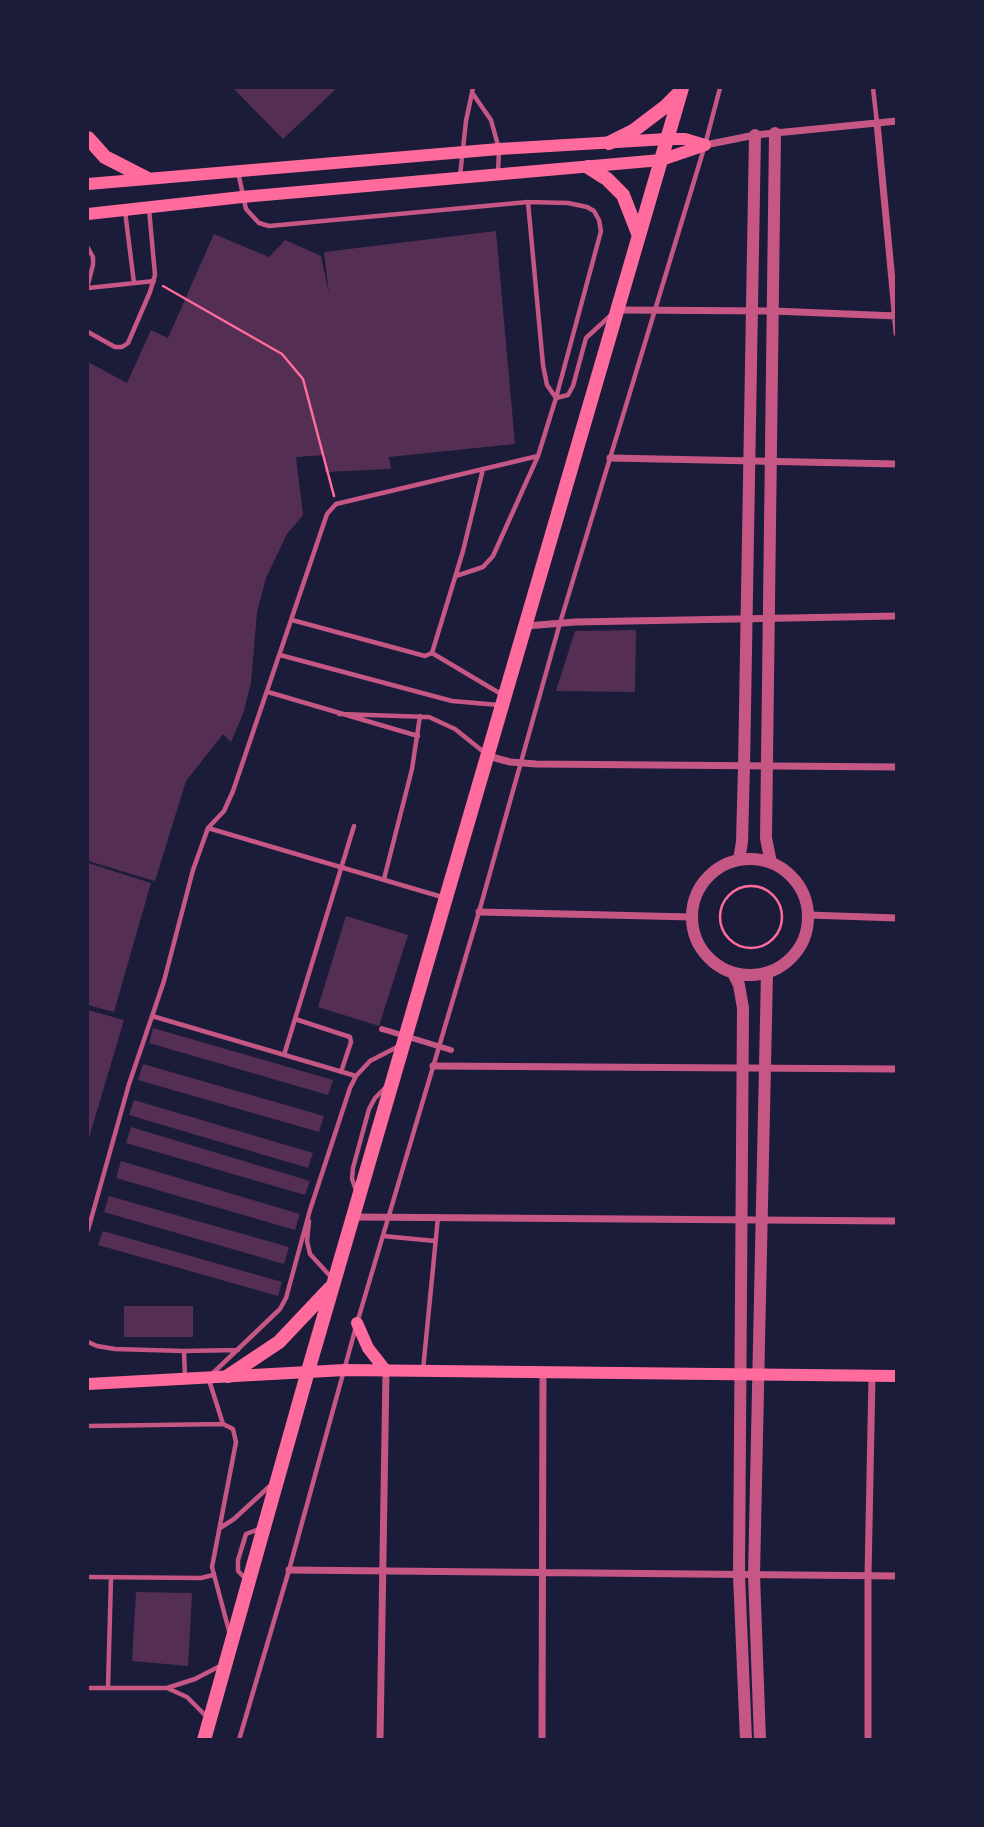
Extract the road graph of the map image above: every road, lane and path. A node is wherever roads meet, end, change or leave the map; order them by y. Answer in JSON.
{"nodes":[{"id":1,"x":720,"y":88,"type":"edge"},
{"id":2,"x":873,"y":88,"type":"edge"},
{"id":3,"x":681,"y":89,"type":"edge"},
{"id":4,"x":473,"y":90,"type":"edge"},
{"id":5,"x":897,"y":121,"type":"edge"},
{"id":6,"x":877,"y":123,"type":"junction"},
{"id":7,"x":775,"y":133,"type":"junction"},
{"id":8,"x":755,"y":135,"type":"junction"},
{"id":9,"x":88,"y":138,"type":"edge"},
{"id":10,"x":667,"y":139,"type":"junction"},
{"id":11,"x":609,"y":143,"type":"junction"},
{"id":12,"x":705,"y":145,"type":"junction"},
{"id":13,"x":499,"y":149,"type":"junction"},
{"id":14,"x":462,"y":152,"type":"junction"},
{"id":15,"x":661,"y":160,"type":"junction"},
{"id":16,"x":588,"y":167,"type":"junction"},
{"id":17,"x":238,"y":172,"type":"junction"},
{"id":18,"x":498,"y":174,"type":"junction"},
{"id":19,"x":460,"y":177,"type":"junction"},
{"id":20,"x":146,"y":178,"type":"junction"},
{"id":21,"x":88,"y":184,"type":"edge"},
{"id":22,"x":242,"y":197,"type":"junction"},
{"id":23,"x":528,"y":202,"type":"junction"},
{"id":24,"x":148,"y":208,"type":"junction"},
{"id":25,"x":125,"y":211,"type":"junction"},
{"id":26,"x":88,"y":214,"type":"edge"},
{"id":27,"x":639,"y":236,"type":"junction"},
{"id":28,"x":88,"y":248,"type":"edge"},
{"id":29,"x":154,"y":281,"type":"junction"},
{"id":30,"x":134,"y":283,"type":"junction"},
{"id":31,"x":88,"y":286,"type":"edge"},
{"id":32,"x":618,"y":310,"type":"junction"},
{"id":33,"x":655,"y":311,"type":"junction"},
{"id":34,"x":752,"y":311,"type":"junction"},
{"id":35,"x":773,"y":311,"type":"junction"},
{"id":36,"x":895,"y":316,"type":"edge"},
{"id":37,"x":88,"y":332,"type":"edge"},
{"id":38,"x":897,"y":333,"type":"edge"},
{"id":39,"x":556,"y":398,"type":"junction"},
{"id":40,"x":538,"y":456,"type":"junction"},
{"id":41,"x":610,"y":458,"type":"junction"},
{"id":42,"x":751,"y":462,"type":"junction"},
{"id":43,"x":772,"y":462,"type":"junction"},
{"id":44,"x":897,"y":464,"type":"edge"},
{"id":45,"x":483,"y":469,"type":"junction"},
{"id":46,"x":336,"y":504,"type":"junction"},
{"id":47,"x":456,"y":576,"type":"junction"},
{"id":48,"x":897,"y":616,"type":"edge"},
{"id":49,"x":769,"y":618,"type":"junction"},
{"id":50,"x":747,"y":619,"type":"junction"},
{"id":51,"x":292,"y":620,"type":"junction"},
{"id":52,"x":560,"y":623,"type":"junction"},
{"id":53,"x":526,"y":626,"type":"junction"},
{"id":54,"x":432,"y":653,"type":"junction"},
{"id":55,"x":280,"y":655,"type":"junction"},
{"id":56,"x":268,"y":692,"type":"junction"},
{"id":57,"x":505,"y":701,"type":"junction"},
{"id":58,"x":339,"y":714,"type":"junction"},
{"id":59,"x":420,"y":716,"type":"junction"},
{"id":60,"x":418,"y":736,"type":"junction"},
{"id":61,"x":488,"y":757,"type":"junction"},
{"id":62,"x":522,"y":764,"type":"junction"},
{"id":63,"x":744,"y":766,"type":"junction"},
{"id":64,"x":767,"y":766,"type":"junction"},
{"id":65,"x":897,"y":767,"type":"edge"},
{"id":66,"x":354,"y":825,"type":"dead end"},
{"id":67,"x":208,"y":828,"type":"junction"},
{"id":68,"x":739,"y":860,"type":"junction"},
{"id":69,"x":771,"y":863,"type":"junction"},
{"id":70,"x":342,"y":866,"type":"junction"},
{"id":71,"x":384,"y":879,"type":"junction"},
{"id":72,"x":447,"y":898,"type":"junction"},
{"id":73,"x":479,"y":912,"type":"junction"},
{"id":74,"x":808,"y":915,"type":"junction"},
{"id":75,"x":692,"y":918,"type":"junction"},
{"id":76,"x":897,"y":918,"type":"edge"},
{"id":77,"x":743,"y":948,"type":"joint"},
{"id":78,"x":733,"y":973,"type":"junction"},
{"id":79,"x":766,"y":973,"type":"junction"},
{"id":80,"x":152,"y":1016,"type":"junction"},
{"id":81,"x":295,"y":1019,"type":"junction"},
{"id":82,"x":382,"y":1029,"type":"dead end"},
{"id":83,"x":405,"y":1044,"type":"junction"},
{"id":84,"x":451,"y":1050,"type":"dead end"},
{"id":85,"x":284,"y":1055,"type":"junction"},
{"id":86,"x":433,"y":1066,"type":"junction"},
{"id":87,"x":743,"y":1066,"type":"junction"},
{"id":88,"x":765,"y":1067,"type":"junction"},
{"id":89,"x":897,"y":1069,"type":"edge"},
{"id":90,"x":341,"y":1072,"type":"junction"},
{"id":91,"x":356,"y":1076,"type":"junction"},
{"id":92,"x":310,"y":1210,"type":"junction"},
{"id":93,"x":354,"y":1217,"type":"junction"},
{"id":94,"x":388,"y":1217,"type":"junction"},
{"id":95,"x":438,"y":1217,"type":"junction"},
{"id":96,"x":742,"y":1219,"type":"junction"},
{"id":97,"x":762,"y":1219,"type":"junction"},
{"id":98,"x":897,"y":1220,"type":"edge"},
{"id":99,"x":88,"y":1230,"type":"edge"},
{"id":100,"x":383,"y":1236,"type":"junction"},
{"id":101,"x":435,"y":1241,"type":"junction"},
{"id":102,"x":335,"y":1281,"type":"junction"},
{"id":103,"x":357,"y":1323,"type":"junction"},
{"id":104,"x":88,"y":1342,"type":"edge"},
{"id":105,"x":184,"y":1350,"type":"junction"},
{"id":106,"x":239,"y":1350,"type":"junction"},
{"id":107,"x":345,"y":1370,"type":"junction"},
{"id":108,"x":308,"y":1371,"type":"junction"},
{"id":109,"x":386,"y":1371,"type":"junction"},
{"id":110,"x":423,"y":1371,"type":"junction"},
{"id":111,"x":543,"y":1372,"type":"junction"},
{"id":112,"x":741,"y":1373,"type":"junction"},
{"id":113,"x":760,"y":1374,"type":"junction"},
{"id":114,"x":228,"y":1376,"type":"junction"},
{"id":115,"x":872,"y":1376,"type":"junction"},
{"id":116,"x":897,"y":1376,"type":"edge"},
{"id":117,"x":185,"y":1378,"type":"junction"},
{"id":118,"x":208,"y":1378,"type":"junction"},
{"id":119,"x":88,"y":1384,"type":"edge"},
{"id":120,"x":223,"y":1424,"type":"junction"},
{"id":121,"x":88,"y":1426,"type":"edge"},
{"id":122,"x":280,"y":1476,"type":"junction"},
{"id":123,"x":219,"y":1528,"type":"junction"},
{"id":124,"x":289,"y":1570,"type":"junction"},
{"id":125,"x":383,"y":1571,"type":"junction"},
{"id":126,"x":543,"y":1571,"type":"junction"},
{"id":127,"x":214,"y":1575,"type":"junction"},
{"id":128,"x":739,"y":1575,"type":"junction"},
{"id":129,"x":754,"y":1575,"type":"junction"},
{"id":130,"x":868,"y":1576,"type":"junction"},
{"id":131,"x":897,"y":1576,"type":"edge"},
{"id":132,"x":88,"y":1577,"type":"edge"},
{"id":133,"x":111,"y":1578,"type":"junction"},
{"id":134,"x":233,"y":1642,"type":"junction"},
{"id":135,"x":227,"y":1661,"type":"junction"},
{"id":136,"x":88,"y":1688,"type":"edge"},
{"id":137,"x":108,"y":1688,"type":"junction"},
{"id":138,"x":167,"y":1688,"type":"junction"},
{"id":139,"x":210,"y":1720,"type":"junction"},
{"id":140,"x":204,"y":1740,"type":"edge"},
{"id":141,"x":239,"y":1740,"type":"edge"},
{"id":142,"x":380,"y":1740,"type":"edge"},
{"id":143,"x":542,"y":1740,"type":"edge"},
{"id":144,"x":746,"y":1740,"type":"edge"},
{"id":145,"x":760,"y":1740,"type":"edge"},
{"id":146,"x":868,"y":1740,"type":"edge"}],
"edges":[{"from":1,"to":12,"type":"lane"},
{"from":2,"to":6,"type":"lane"},
{"from":3,"to":10,"type":"main road"},
{"from":3,"to":11,"type":"main road"},
{"from":4,"to":13,"type":"lane"},
{"from":4,"to":14,"type":"lane"},
{"from":5,"to":6,"type":"street"},
{"from":6,"to":7,"type":"street"},
{"from":6,"to":36,"type":"street"},
{"from":7,"to":8,"type":"street"},
{"from":7,"to":35,"type":"street"},
{"from":8,"to":12,"type":"street"},
{"from":8,"to":34,"type":"street"},
{"from":9,"to":20,"type":"main road"},
{"from":10,"to":11,"type":"main road"},
{"from":10,"to":12,"type":"main road"},
{"from":10,"to":15,"type":"main road"},
{"from":11,"to":13,"type":"main road"},
{"from":12,"to":15,"type":"main road"},
{"from":12,"to":33,"type":"lane"},
{"from":13,"to":14,"type":"main road"},
{"from":13,"to":18,"type":"lane"},
{"from":14,"to":17,"type":"main road"},
{"from":14,"to":19,"type":"lane"},
{"from":15,"to":16,"type":"main road"},
{"from":15,"to":27,"type":"main road"},
{"from":16,"to":18,"type":"main road"},
{"from":16,"to":27,"type":"main road"},
{"from":17,"to":20,"type":"main road"},
{"from":17,"to":22,"type":"lane"},
{"from":18,"to":19,"type":"main road"},
{"from":19,"to":22,"type":"main road"},
{"from":20,"to":21,"type":"main road"},
{"from":22,"to":23,"type":"lane"},
{"from":22,"to":24,"type":"main road"},
{"from":23,"to":39,"type":"lane"},
{"from":23,"to":39,"type":"lane"},
{"from":24,"to":25,"type":"main road"},
{"from":24,"to":29,"type":"lane"},
{"from":25,"to":26,"type":"main road"},
{"from":25,"to":30,"type":"lane"},
{"from":27,"to":32,"type":"main road"},
{"from":28,"to":31,"type":"lane"},
{"from":29,"to":30,"type":"lane"},
{"from":29,"to":37,"type":"lane"},
{"from":29,"to":46,"type":"path"},
{"from":30,"to":31,"type":"lane"},
{"from":32,"to":33,"type":"street"},
{"from":32,"to":39,"type":"lane"},
{"from":32,"to":53,"type":"main road"},
{"from":33,"to":34,"type":"street"},
{"from":33,"to":41,"type":"lane"},
{"from":34,"to":35,"type":"street"},
{"from":34,"to":42,"type":"street"},
{"from":35,"to":36,"type":"street"},
{"from":35,"to":43,"type":"street"},
{"from":36,"to":38,"type":"street"},
{"from":39,"to":40,"type":"lane"},
{"from":40,"to":45,"type":"lane"},
{"from":40,"to":47,"type":"lane"},
{"from":41,"to":42,"type":"street"},
{"from":41,"to":52,"type":"lane"},
{"from":42,"to":43,"type":"street"},
{"from":42,"to":50,"type":"street"},
{"from":43,"to":44,"type":"street"},
{"from":43,"to":49,"type":"street"},
{"from":45,"to":46,"type":"lane"},
{"from":45,"to":47,"type":"lane"},
{"from":46,"to":51,"type":"lane"},
{"from":47,"to":54,"type":"lane"},
{"from":48,"to":49,"type":"street"},
{"from":49,"to":50,"type":"street"},
{"from":49,"to":64,"type":"street"},
{"from":50,"to":52,"type":"street"},
{"from":50,"to":63,"type":"street"},
{"from":51,"to":54,"type":"lane"},
{"from":51,"to":55,"type":"lane"},
{"from":52,"to":53,"type":"street"},
{"from":52,"to":62,"type":"lane"},
{"from":53,"to":57,"type":"main road"},
{"from":54,"to":57,"type":"lane"},
{"from":55,"to":56,"type":"lane"},
{"from":55,"to":57,"type":"lane"},
{"from":56,"to":58,"type":"lane"},
{"from":56,"to":67,"type":"lane"},
{"from":57,"to":61,"type":"main road"},
{"from":58,"to":59,"type":"lane"},
{"from":58,"to":60,"type":"lane"},
{"from":59,"to":60,"type":"lane"},
{"from":59,"to":61,"type":"lane"},
{"from":60,"to":71,"type":"lane"},
{"from":61,"to":62,"type":"street"},
{"from":61,"to":72,"type":"main road"},
{"from":62,"to":63,"type":"street"},
{"from":62,"to":73,"type":"lane"},
{"from":63,"to":64,"type":"street"},
{"from":63,"to":68,"type":"street"},
{"from":64,"to":65,"type":"street"},
{"from":64,"to":69,"type":"street"},
{"from":66,"to":70,"type":"lane"},
{"from":67,"to":70,"type":"lane"},
{"from":67,"to":80,"type":"lane"},
{"from":68,"to":69,"type":"street"},
{"from":68,"to":75,"type":"street"},
{"from":69,"to":74,"type":"street"},
{"from":70,"to":71,"type":"lane"},
{"from":70,"to":81,"type":"lane"},
{"from":71,"to":72,"type":"lane"},
{"from":72,"to":83,"type":"main road"},
{"from":73,"to":75,"type":"street"},
{"from":73,"to":86,"type":"lane"},
{"from":74,"to":76,"type":"street"},
{"from":74,"to":79,"type":"street"},
{"from":75,"to":78,"type":"street"},
{"from":77,"to":77,"type":"path"},
{"from":78,"to":79,"type":"street"},
{"from":78,"to":87,"type":"street"},
{"from":79,"to":88,"type":"street"},
{"from":80,"to":85,"type":"lane"},
{"from":80,"to":99,"type":"lane"},
{"from":81,"to":85,"type":"lane"},
{"from":81,"to":90,"type":"lane"},
{"from":82,"to":84,"type":"street"},
{"from":83,"to":91,"type":"lane"},
{"from":83,"to":93,"type":"main road"},
{"from":85,"to":90,"type":"lane"},
{"from":86,"to":87,"type":"street"},
{"from":86,"to":94,"type":"lane"},
{"from":87,"to":88,"type":"street"},
{"from":87,"to":96,"type":"street"},
{"from":88,"to":89,"type":"street"},
{"from":88,"to":97,"type":"street"},
{"from":90,"to":91,"type":"lane"},
{"from":91,"to":92,"type":"lane"},
{"from":92,"to":102,"type":"lane"},
{"from":92,"to":106,"type":"lane"},
{"from":93,"to":94,"type":"street"},
{"from":93,"to":102,"type":"main road"},
{"from":94,"to":95,"type":"street"},
{"from":94,"to":100,"type":"lane"},
{"from":95,"to":96,"type":"street"},
{"from":95,"to":101,"type":"lane"},
{"from":96,"to":97,"type":"street"},
{"from":96,"to":112,"type":"street"},
{"from":97,"to":98,"type":"street"},
{"from":97,"to":113,"type":"street"},
{"from":100,"to":101,"type":"lane"},
{"from":100,"to":103,"type":"lane"},
{"from":101,"to":110,"type":"lane"},
{"from":102,"to":108,"type":"main road"},
{"from":102,"to":114,"type":"main road"},
{"from":103,"to":107,"type":"lane"},
{"from":103,"to":109,"type":"main road"},
{"from":104,"to":105,"type":"lane"},
{"from":105,"to":106,"type":"lane"},
{"from":105,"to":117,"type":"lane"},
{"from":106,"to":118,"type":"lane"},
{"from":107,"to":108,"type":"main road"},
{"from":107,"to":109,"type":"main road"},
{"from":107,"to":124,"type":"lane"},
{"from":108,"to":114,"type":"main road"},
{"from":108,"to":122,"type":"main road"},
{"from":109,"to":110,"type":"main road"},
{"from":109,"to":125,"type":"street"},
{"from":110,"to":111,"type":"main road"},
{"from":111,"to":112,"type":"main road"},
{"from":111,"to":126,"type":"street"},
{"from":112,"to":113,"type":"main road"},
{"from":112,"to":128,"type":"street"},
{"from":113,"to":115,"type":"main road"},
{"from":113,"to":129,"type":"street"},
{"from":114,"to":118,"type":"main road"},
{"from":115,"to":116,"type":"main road"},
{"from":115,"to":130,"type":"street"},
{"from":117,"to":118,"type":"main road"},
{"from":117,"to":119,"type":"main road"},
{"from":118,"to":120,"type":"lane"},
{"from":120,"to":121,"type":"lane"},
{"from":120,"to":123,"type":"lane"},
{"from":122,"to":123,"type":"lane"},
{"from":122,"to":134,"type":"main road"},
{"from":123,"to":127,"type":"lane"},
{"from":124,"to":125,"type":"street"},
{"from":124,"to":141,"type":"lane"},
{"from":125,"to":126,"type":"street"},
{"from":125,"to":142,"type":"street"},
{"from":126,"to":128,"type":"street"},
{"from":126,"to":143,"type":"street"},
{"from":127,"to":133,"type":"lane"},
{"from":127,"to":134,"type":"lane"},
{"from":128,"to":129,"type":"street"},
{"from":128,"to":144,"type":"street"},
{"from":129,"to":130,"type":"street"},
{"from":129,"to":145,"type":"street"},
{"from":130,"to":131,"type":"street"},
{"from":130,"to":146,"type":"street"},
{"from":132,"to":133,"type":"lane"},
{"from":133,"to":137,"type":"lane"},
{"from":134,"to":135,"type":"main road"},
{"from":135,"to":138,"type":"lane"},
{"from":135,"to":139,"type":"main road"},
{"from":136,"to":137,"type":"lane"},
{"from":137,"to":138,"type":"lane"},
{"from":138,"to":139,"type":"lane"},
{"from":139,"to":140,"type":"main road"}]}
